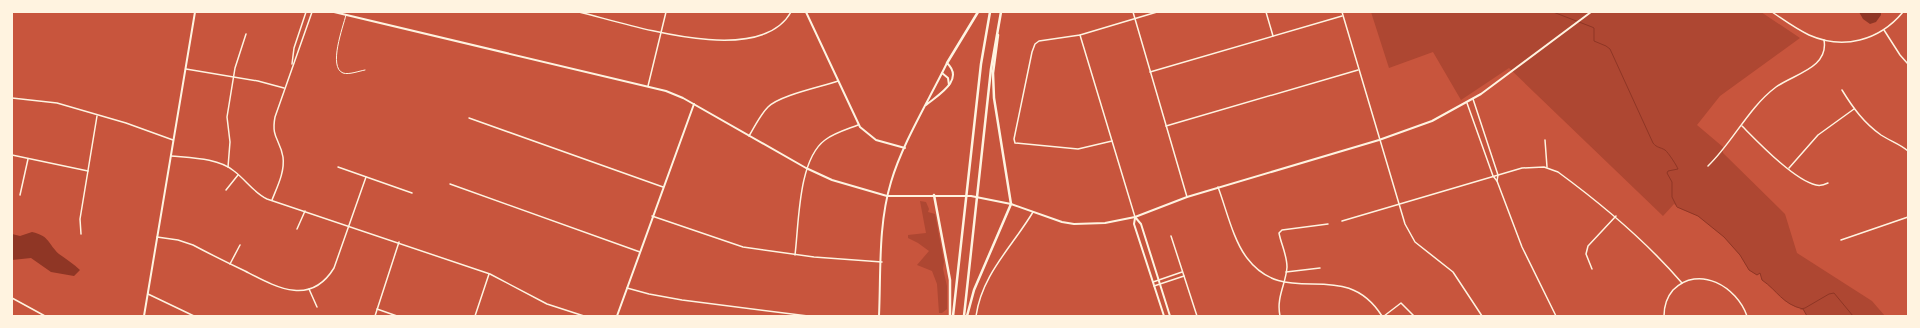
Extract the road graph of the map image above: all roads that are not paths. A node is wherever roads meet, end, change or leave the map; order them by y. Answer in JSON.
{"nodes":[{"id":1,"x":195,"y":12,"type":"edge"},
{"id":2,"x":306,"y":12,"type":"edge"},
{"id":3,"x":312,"y":12,"type":"edge"},
{"id":4,"x":334,"y":12,"type":"edge"},
{"id":5,"x":579,"y":12,"type":"edge"},
{"id":6,"x":666,"y":12,"type":"edge"},
{"id":7,"x":791,"y":12,"type":"edge"},
{"id":8,"x":806,"y":12,"type":"edge"},
{"id":9,"x":978,"y":12,"type":"edge"},
{"id":10,"x":990,"y":12,"type":"edge"},
{"id":11,"x":1001,"y":12,"type":"edge"},
{"id":12,"x":1133,"y":12,"type":"edge"},
{"id":13,"x":1157,"y":12,"type":"edge"},
{"id":14,"x":1266,"y":12,"type":"edge"},
{"id":15,"x":1342,"y":12,"type":"edge"},
{"id":16,"x":1591,"y":12,"type":"edge"},
{"id":17,"x":1772,"y":12,"type":"edge"},
{"id":18,"x":1903,"y":12,"type":"edge"},
{"id":19,"x":346,"y":15,"type":"junction"},
{"id":20,"x":1343,"y":16,"type":"junction"},
{"id":21,"x":1135,"y":18,"type":"junction"},
{"id":22,"x":999,"y":21,"type":"junction"},
{"id":23,"x":1884,"y":30,"type":"junction"},
{"id":24,"x":661,"y":32,"type":"junction"},
{"id":25,"x":246,"y":34,"type":"dead end"},
{"id":26,"x":1080,"y":35,"type":"junction"},
{"id":27,"x":1273,"y":36,"type":"junction"},
{"id":28,"x":1824,"y":40,"type":"junction"},
{"id":29,"x":947,"y":63,"type":"junction"},
{"id":30,"x":1908,"y":64,"type":"edge"},
{"id":31,"x":291,"y":67,"type":"junction"},
{"id":32,"x":186,"y":68,"type":"junction"},
{"id":33,"x":365,"y":70,"type":"dead end"},
{"id":34,"x":1358,"y":70,"type":"junction"},
{"id":35,"x":1150,"y":72,"type":"junction"},
{"id":36,"x":942,"y":73,"type":"junction"},
{"id":37,"x":233,"y":77,"type":"junction"},
{"id":38,"x":838,"y":81,"type":"junction"},
{"id":39,"x":648,"y":86,"type":"junction"},
{"id":40,"x":949,"y":86,"type":"junction"},
{"id":41,"x":284,"y":88,"type":"junction"},
{"id":42,"x":1842,"y":90,"type":"dead end"},
{"id":43,"x":12,"y":98,"type":"edge"},
{"id":44,"x":1472,"y":99,"type":"junction"},
{"id":45,"x":1466,"y":103,"type":"junction"},
{"id":46,"x":694,"y":104,"type":"junction"},
{"id":47,"x":926,"y":105,"type":"junction"},
{"id":48,"x":1854,"y":109,"type":"junction"},
{"id":49,"x":97,"y":116,"type":"junction"},
{"id":50,"x":469,"y":118,"type":"dead end"},
{"id":51,"x":859,"y":125,"type":"junction"},
{"id":52,"x":1166,"y":126,"type":"junction"},
{"id":53,"x":1742,"y":126,"type":"junction"},
{"id":54,"x":749,"y":136,"type":"junction"},
{"id":55,"x":173,"y":140,"type":"junction"},
{"id":56,"x":1379,"y":140,"type":"junction"},
{"id":57,"x":1545,"y":140,"type":"dead end"},
{"id":58,"x":1112,"y":141,"type":"junction"},
{"id":59,"x":905,"y":148,"type":"junction"},
{"id":60,"x":1908,"y":151,"type":"edge"},
{"id":61,"x":12,"y":155,"type":"edge"},
{"id":62,"x":171,"y":156,"type":"junction"},
{"id":63,"x":28,"y":159,"type":"junction"},
{"id":64,"x":1708,"y":166,"type":"dead end"},
{"id":65,"x":228,"y":167,"type":"junction"},
{"id":66,"x":338,"y":167,"type":"dead end"},
{"id":67,"x":806,"y":168,"type":"junction"},
{"id":68,"x":1547,"y":168,"type":"junction"},
{"id":69,"x":1789,"y":169,"type":"junction"},
{"id":70,"x":88,"y":171,"type":"junction"},
{"id":71,"x":238,"y":175,"type":"junction"},
{"id":72,"x":1498,"y":175,"type":"junction"},
{"id":73,"x":1493,"y":176,"type":"junction"},
{"id":74,"x":366,"y":177,"type":"junction"},
{"id":75,"x":1497,"y":181,"type":"junction"},
{"id":76,"x":1828,"y":183,"type":"dead end"},
{"id":77,"x":450,"y":184,"type":"dead end"},
{"id":78,"x":663,"y":187,"type":"junction"},
{"id":79,"x":1218,"y":187,"type":"junction"},
{"id":80,"x":226,"y":190,"type":"dead end"},
{"id":81,"x":412,"y":193,"type":"dead end"},
{"id":82,"x":20,"y":195,"type":"dead end"},
{"id":83,"x":934,"y":195,"type":"junction"},
{"id":84,"x":887,"y":196,"type":"junction"},
{"id":85,"x":1187,"y":197,"type":"junction"},
{"id":86,"x":272,"y":200,"type":"junction"},
{"id":87,"x":1011,"y":204,"type":"junction"},
{"id":88,"x":1398,"y":204,"type":"junction"},
{"id":89,"x":304,"y":211,"type":"junction"},
{"id":90,"x":1033,"y":212,"type":"junction"},
{"id":91,"x":652,"y":216,"type":"junction"},
{"id":92,"x":1616,"y":216,"type":"junction"},
{"id":93,"x":1135,"y":217,"type":"junction"},
{"id":94,"x":1908,"y":217,"type":"edge"},
{"id":95,"x":1342,"y":221,"type":"dead end"},
{"id":96,"x":1328,"y":224,"type":"dead end"},
{"id":97,"x":348,"y":225,"type":"junction"},
{"id":98,"x":297,"y":229,"type":"dead end"},
{"id":99,"x":81,"y":234,"type":"dead end"},
{"id":100,"x":1171,"y":236,"type":"dead end"},
{"id":101,"x":157,"y":237,"type":"junction"},
{"id":102,"x":1841,"y":240,"type":"dead end"},
{"id":103,"x":399,"y":242,"type":"junction"},
{"id":104,"x":240,"y":245,"type":"dead end"},
{"id":105,"x":640,"y":252,"type":"junction"},
{"id":106,"x":795,"y":254,"type":"junction"},
{"id":107,"x":882,"y":262,"type":"junction"},
{"id":108,"x":230,"y":264,"type":"junction"},
{"id":109,"x":1320,"y":268,"type":"dead end"},
{"id":110,"x":1592,"y":269,"type":"dead end"},
{"id":111,"x":1182,"y":272,"type":"junction"},
{"id":112,"x":1286,"y":272,"type":"junction"},
{"id":113,"x":490,"y":274,"type":"junction"},
{"id":114,"x":1184,"y":276,"type":"junction"},
{"id":115,"x":1158,"y":280,"type":"junction"},
{"id":116,"x":1153,"y":282,"type":"junction"},
{"id":117,"x":1282,"y":283,"type":"junction"},
{"id":118,"x":1160,"y":284,"type":"junction"},
{"id":119,"x":1682,"y":284,"type":"junction"},
{"id":120,"x":1154,"y":286,"type":"junction"},
{"id":121,"x":309,"y":288,"type":"junction"},
{"id":122,"x":627,"y":288,"type":"junction"},
{"id":123,"x":148,"y":294,"type":"junction"},
{"id":124,"x":12,"y":298,"type":"edge"},
{"id":125,"x":317,"y":307,"type":"dead end"},
{"id":126,"x":377,"y":309,"type":"junction"},
{"id":127,"x":45,"y":316,"type":"edge"},
{"id":128,"x":144,"y":316,"type":"edge"},
{"id":129,"x":194,"y":316,"type":"edge"},
{"id":130,"x":375,"y":316,"type":"edge"},
{"id":131,"x":398,"y":316,"type":"edge"},
{"id":132,"x":475,"y":316,"type":"edge"},
{"id":133,"x":584,"y":316,"type":"edge"},
{"id":134,"x":617,"y":316,"type":"edge"},
{"id":135,"x":808,"y":316,"type":"edge"},
{"id":136,"x":879,"y":316,"type":"edge"},
{"id":137,"x":952,"y":316,"type":"edge"},
{"id":138,"x":965,"y":316,"type":"edge"},
{"id":139,"x":976,"y":316,"type":"edge"},
{"id":140,"x":1164,"y":316,"type":"edge"},
{"id":141,"x":1170,"y":316,"type":"edge"},
{"id":142,"x":1197,"y":316,"type":"edge"},
{"id":143,"x":1280,"y":316,"type":"edge"},
{"id":144,"x":1383,"y":316,"type":"edge"},
{"id":145,"x":1414,"y":316,"type":"edge"},
{"id":146,"x":1482,"y":316,"type":"edge"},
{"id":147,"x":1556,"y":316,"type":"edge"},
{"id":148,"x":1664,"y":316,"type":"edge"},
{"id":149,"x":1747,"y":316,"type":"edge"}],
"edges":[{"from":1,"to":32,"type":"main road"},
{"from":2,"to":31,"type":"street"},
{"from":3,"to":31,"type":"street"},
{"from":4,"to":19,"type":"main road"},
{"from":5,"to":24,"type":"street"},
{"from":6,"to":24,"type":"street"},
{"from":7,"to":24,"type":"street"},
{"from":8,"to":38,"type":"main road"},
{"from":9,"to":29,"type":"highway"},
{"from":10,"to":137,"type":"highway"},
{"from":11,"to":22,"type":"highway"},
{"from":12,"to":21,"type":"street"},
{"from":13,"to":21,"type":"street"},
{"from":14,"to":27,"type":"street"},
{"from":15,"to":20,"type":"street"},
{"from":16,"to":44,"type":"main road"},
{"from":17,"to":28,"type":"street"},
{"from":18,"to":23,"type":"street"},
{"from":19,"to":33,"type":"lane"},
{"from":19,"to":39,"type":"main road"},
{"from":20,"to":27,"type":"street"},
{"from":20,"to":34,"type":"street"},
{"from":21,"to":26,"type":"street"},
{"from":21,"to":35,"type":"street"},
{"from":22,"to":87,"type":"highway"},
{"from":22,"to":138,"type":"highway"},
{"from":23,"to":28,"type":"street"},
{"from":23,"to":30,"type":"street"},
{"from":24,"to":39,"type":"street"},
{"from":25,"to":37,"type":"street"},
{"from":26,"to":58,"type":"street"},
{"from":26,"to":58,"type":"street"},
{"from":27,"to":35,"type":"street"},
{"from":28,"to":53,"type":"street"},
{"from":29,"to":36,"type":"main road"},
{"from":29,"to":40,"type":"main road"},
{"from":31,"to":41,"type":"street"},
{"from":32,"to":37,"type":"street"},
{"from":32,"to":55,"type":"main road"},
{"from":34,"to":52,"type":"street"},
{"from":34,"to":56,"type":"street"},
{"from":35,"to":52,"type":"street"},
{"from":36,"to":40,"type":"main road"},
{"from":36,"to":47,"type":"main road"},
{"from":37,"to":41,"type":"street"},
{"from":37,"to":65,"type":"street"},
{"from":38,"to":51,"type":"main road"},
{"from":38,"to":54,"type":"street"},
{"from":39,"to":46,"type":"main road"},
{"from":40,"to":47,"type":"main road"},
{"from":41,"to":86,"type":"street"},
{"from":42,"to":48,"type":"street"},
{"from":43,"to":49,"type":"street"},
{"from":44,"to":45,"type":"main road"},
{"from":44,"to":72,"type":"street"},
{"from":45,"to":56,"type":"main road"},
{"from":45,"to":73,"type":"street"},
{"from":46,"to":54,"type":"main road"},
{"from":46,"to":78,"type":"main road"},
{"from":47,"to":59,"type":"main road"},
{"from":48,"to":60,"type":"street"},
{"from":48,"to":69,"type":"street"},
{"from":49,"to":55,"type":"street"},
{"from":49,"to":70,"type":"street"},
{"from":50,"to":78,"type":"street"},
{"from":51,"to":59,"type":"main road"},
{"from":51,"to":67,"type":"street"},
{"from":52,"to":85,"type":"street"},
{"from":53,"to":64,"type":"street"},
{"from":53,"to":69,"type":"street"},
{"from":54,"to":67,"type":"main road"},
{"from":55,"to":62,"type":"main road"},
{"from":56,"to":79,"type":"main road"},
{"from":56,"to":88,"type":"street"},
{"from":57,"to":68,"type":"street"},
{"from":58,"to":93,"type":"street"},
{"from":59,"to":84,"type":"main road"},
{"from":61,"to":63,"type":"street"},
{"from":62,"to":65,"type":"street"},
{"from":62,"to":101,"type":"main road"},
{"from":63,"to":70,"type":"street"},
{"from":63,"to":82,"type":"street"},
{"from":65,"to":71,"type":"street"},
{"from":66,"to":74,"type":"street"},
{"from":67,"to":84,"type":"main road"},
{"from":67,"to":106,"type":"street"},
{"from":68,"to":72,"type":"street"},
{"from":68,"to":92,"type":"street"},
{"from":69,"to":76,"type":"street"},
{"from":70,"to":99,"type":"street"},
{"from":71,"to":80,"type":"street"},
{"from":71,"to":86,"type":"street"},
{"from":72,"to":73,"type":"street"},
{"from":72,"to":75,"type":"street"},
{"from":73,"to":75,"type":"street"},
{"from":73,"to":88,"type":"street"},
{"from":74,"to":81,"type":"street"},
{"from":74,"to":97,"type":"street"},
{"from":75,"to":147,"type":"street"},
{"from":77,"to":105,"type":"street"},
{"from":78,"to":91,"type":"main road"},
{"from":79,"to":85,"type":"main road"},
{"from":79,"to":117,"type":"street"},
{"from":83,"to":84,"type":"main road"},
{"from":83,"to":87,"type":"main road"},
{"from":83,"to":137,"type":"highway"},
{"from":84,"to":107,"type":"main road"},
{"from":85,"to":93,"type":"main road"},
{"from":86,"to":89,"type":"street"},
{"from":87,"to":90,"type":"main road"},
{"from":87,"to":138,"type":"highway"},
{"from":88,"to":95,"type":"street"},
{"from":88,"to":146,"type":"street"},
{"from":89,"to":97,"type":"street"},
{"from":89,"to":98,"type":"street"},
{"from":90,"to":93,"type":"main road"},
{"from":90,"to":139,"type":"street"},
{"from":91,"to":105,"type":"main road"},
{"from":91,"to":106,"type":"street"},
{"from":92,"to":110,"type":"street"},
{"from":92,"to":119,"type":"street"},
{"from":93,"to":115,"type":"main road"},
{"from":93,"to":116,"type":"main road"},
{"from":94,"to":102,"type":"street"},
{"from":96,"to":112,"type":"street"},
{"from":97,"to":103,"type":"street"},
{"from":97,"to":121,"type":"street"},
{"from":100,"to":111,"type":"street"},
{"from":101,"to":108,"type":"street"},
{"from":101,"to":123,"type":"main road"},
{"from":103,"to":113,"type":"street"},
{"from":103,"to":126,"type":"street"},
{"from":104,"to":108,"type":"street"},
{"from":105,"to":122,"type":"main road"},
{"from":106,"to":107,"type":"street"},
{"from":107,"to":136,"type":"main road"},
{"from":108,"to":121,"type":"street"},
{"from":109,"to":112,"type":"street"},
{"from":111,"to":114,"type":"street"},
{"from":111,"to":115,"type":"street"},
{"from":112,"to":117,"type":"street"},
{"from":113,"to":132,"type":"street"},
{"from":113,"to":133,"type":"street"},
{"from":114,"to":118,"type":"street"},
{"from":114,"to":142,"type":"street"},
{"from":115,"to":116,"type":"street"},
{"from":115,"to":118,"type":"main road"},
{"from":116,"to":120,"type":"main road"},
{"from":117,"to":143,"type":"street"},
{"from":117,"to":144,"type":"street"},
{"from":118,"to":120,"type":"street"},
{"from":118,"to":141,"type":"main road"},
{"from":119,"to":148,"type":"street"},
{"from":119,"to":149,"type":"street"},
{"from":120,"to":140,"type":"main road"},
{"from":121,"to":125,"type":"street"},
{"from":122,"to":134,"type":"main road"},
{"from":122,"to":135,"type":"street"},
{"from":123,"to":128,"type":"main road"},
{"from":123,"to":129,"type":"street"},
{"from":124,"to":127,"type":"street"},
{"from":126,"to":130,"type":"street"},
{"from":126,"to":131,"type":"street"},
{"from":144,"to":145,"type":"street"}]}
